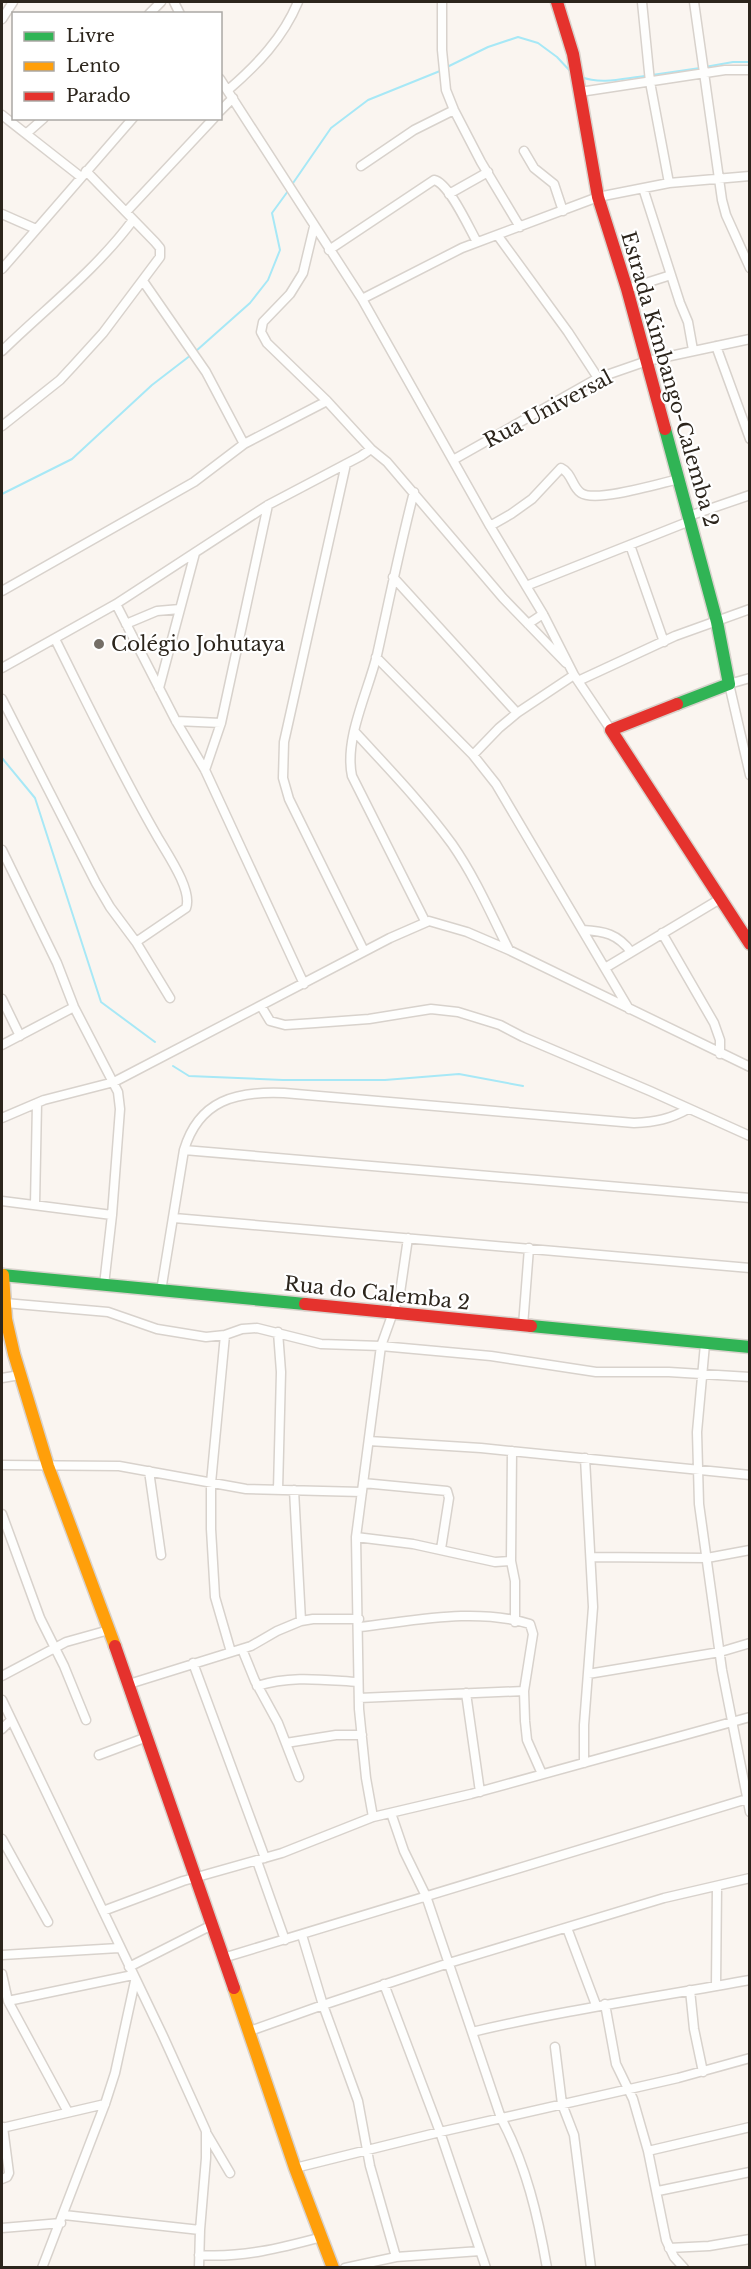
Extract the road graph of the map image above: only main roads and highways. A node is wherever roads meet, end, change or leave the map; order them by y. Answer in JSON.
{"nodes":[{"id":1,"x":556,"y":2,"type":"edge"},
{"id":2,"x":748,"y":940,"type":"edge"},
{"id":3,"x":2,"y":1275,"type":"edge"},
{"id":4,"x":750,"y":1347,"type":"edge"},
{"id":5,"x":333,"y":2268,"type":"edge"}],
"edges":[{"from":1,"to":2,"type":"main road","name":"Estrada Kimbango-Calemba 2"},
{"from":3,"to":4,"type":"main road","name":"Rua do Calemba 2"},
{"from":3,"to":5,"type":"main road"}]}
